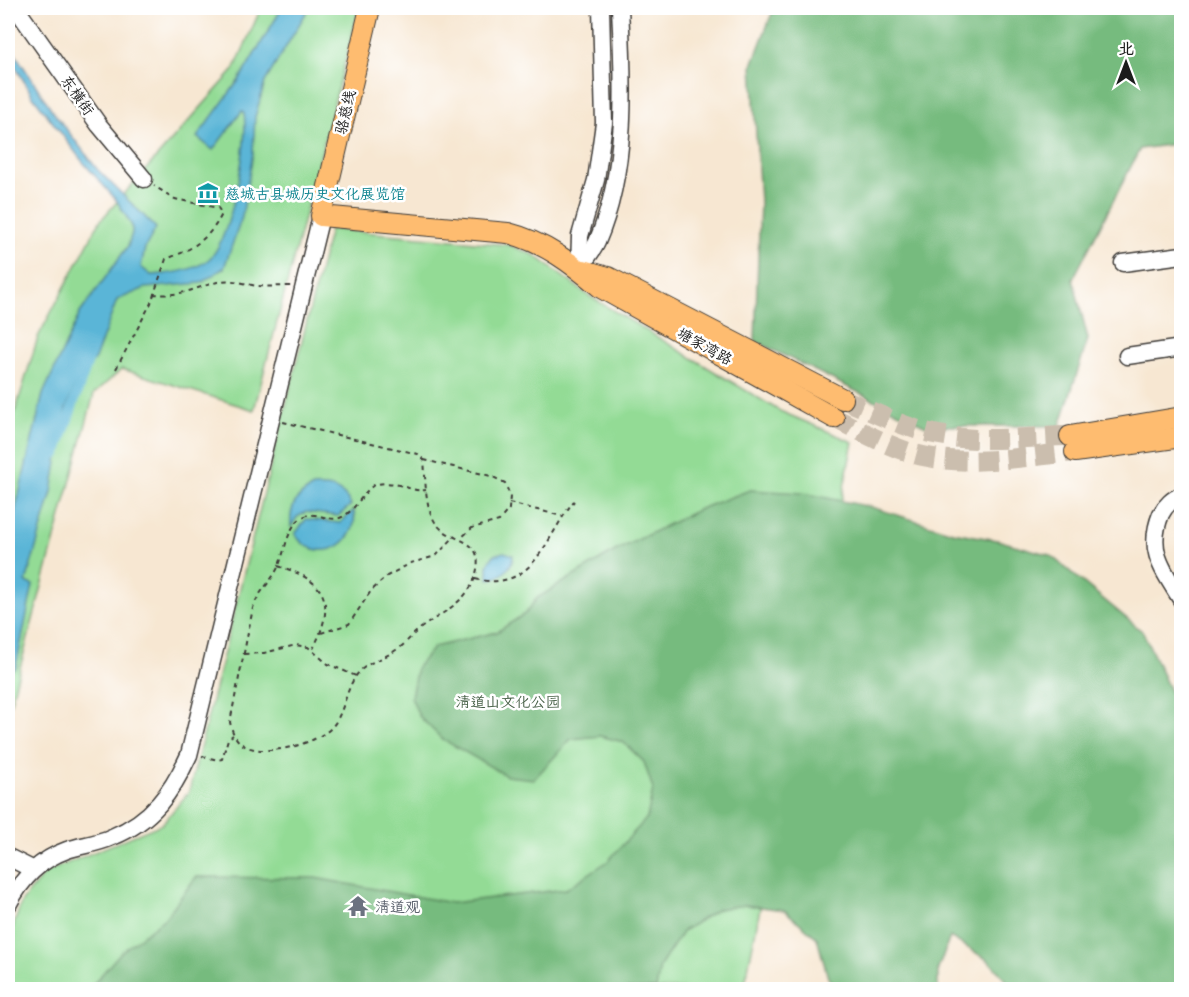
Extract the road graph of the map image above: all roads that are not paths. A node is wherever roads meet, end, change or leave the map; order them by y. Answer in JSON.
{"nodes":[{"id":1,"x":16,"y":8,"type":"edge"},
{"id":2,"x":370,"y":8,"type":"edge"},
{"id":3,"x":601,"y":8,"type":"edge"},
{"id":4,"x":620,"y":8,"type":"edge"},
{"id":5,"x":144,"y":179,"type":"road end"},
{"id":6,"x":321,"y":216,"type":"junction"},
{"id":7,"x":1182,"y":255,"type":"edge"},
{"id":8,"x":1123,"y":263,"type":"dead end"},
{"id":9,"x":579,"y":269,"type":"junction"},
{"id":10,"x":1182,"y":348,"type":"edge"},
{"id":11,"x":1127,"y":356,"type":"dead end"},
{"id":12,"x":843,"y":399,"type":"tunnel mouth"},
{"id":13,"x":1182,"y":417,"type":"edge"},
{"id":14,"x":834,"y":418,"type":"tunnel mouth"},
{"id":15,"x":1182,"y":437,"type":"edge"},
{"id":16,"x":1182,"y":495,"type":"edge"},
{"id":17,"x":1182,"y":601,"type":"edge"},
{"id":18,"x":8,"y":857,"type":"edge"},
{"id":19,"x":32,"y":868,"type":"junction"},
{"id":20,"x":8,"y":905,"type":"edge"}],
"edges":[{"from":1,"to":5,"type":"street","name":"东横街"},
{"from":2,"to":6,"type":"main road","name":"骆慈线"},
{"from":3,"to":9,"type":"street"},
{"from":4,"to":9,"type":"street"},
{"from":6,"to":9,"type":"main road","name":"塘家湾路"},
{"from":6,"to":19,"type":"street"},
{"from":7,"to":8,"type":"street"},
{"from":9,"to":12,"type":"main road","name":"塘家湾路"},
{"from":9,"to":14,"type":"main road","name":"塘家湾路"},
{"from":10,"to":11,"type":"street"},
{"from":13,"to":15,"type":"main road"},
{"from":16,"to":17,"type":"street"},
{"from":18,"to":19,"type":"street"},
{"from":19,"to":20,"type":"street"}]}
